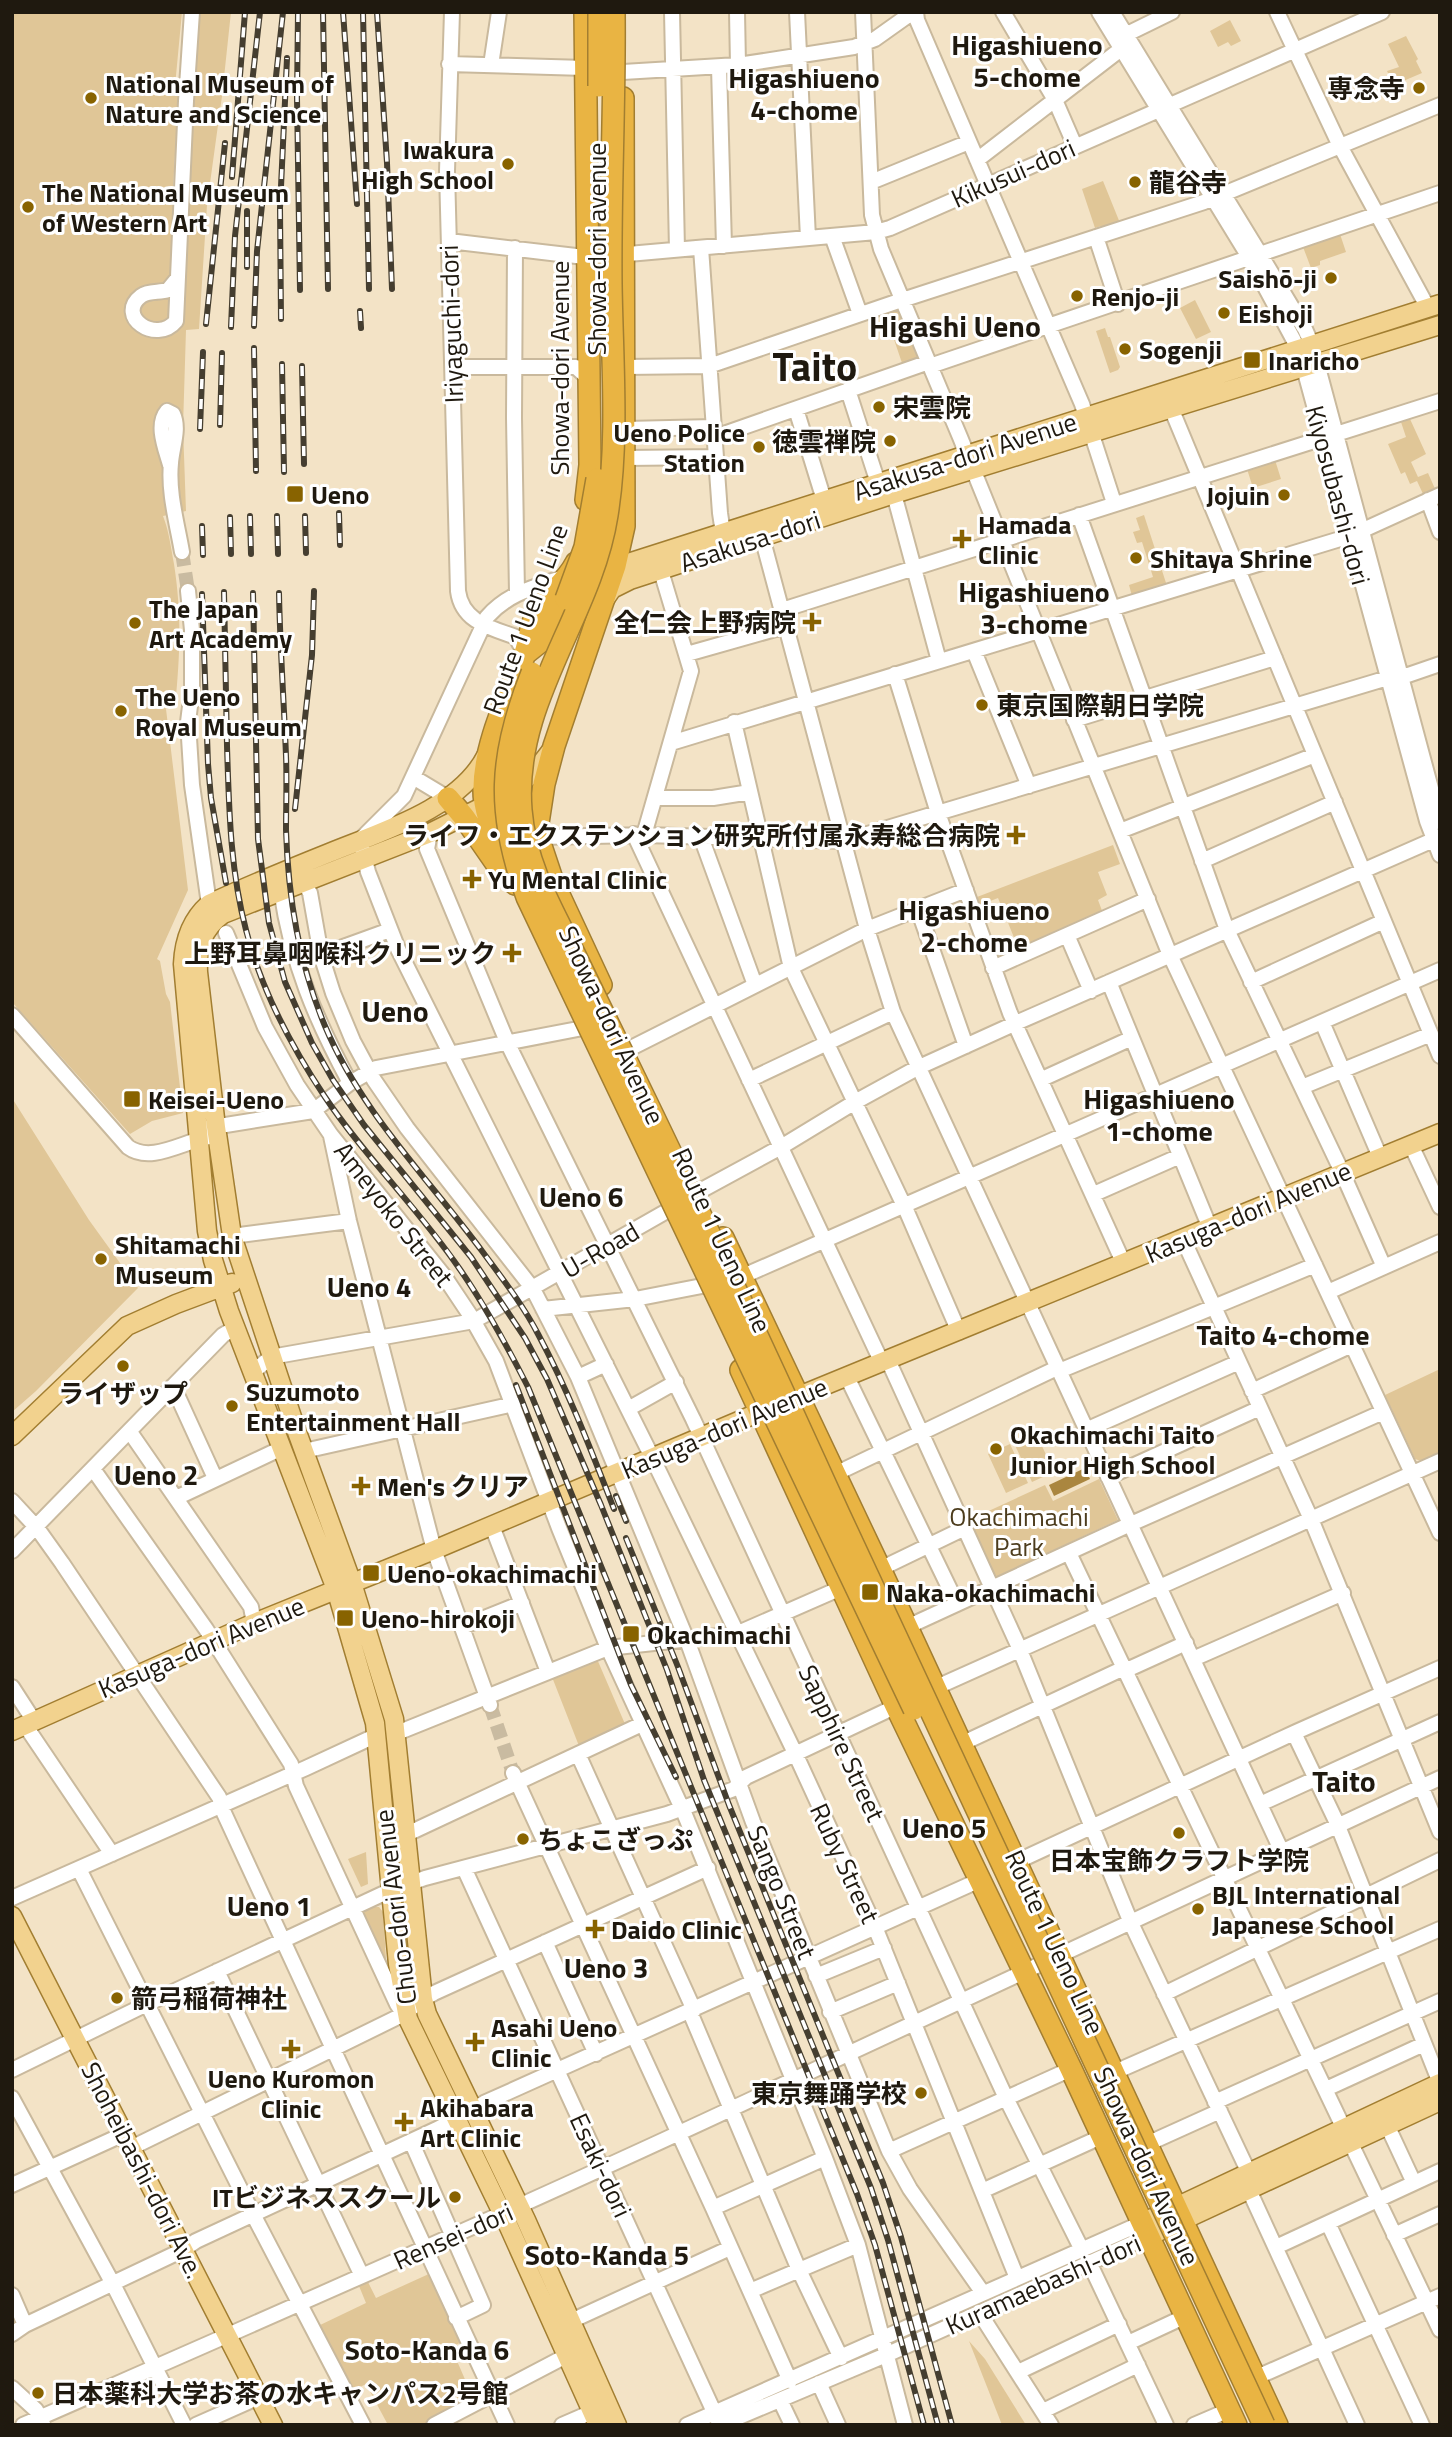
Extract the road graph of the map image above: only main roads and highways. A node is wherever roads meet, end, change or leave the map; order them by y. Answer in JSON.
{"nodes":[{"id":1,"x":585,"y":12,"type":"edge"},
{"id":2,"x":599,"y":12,"type":"edge"},
{"id":3,"x":614,"y":12,"type":"edge"},
{"id":4,"x":623,"y":12,"type":"edge"},
{"id":5,"x":1434,"y":306,"type":"edge"},
{"id":6,"x":1440,"y":325,"type":"edge"},
{"id":7,"x":1090,"y":426,"type":"junction"},
{"id":8,"x":970,"y":461,"type":"junction"},
{"id":9,"x":658,"y":562,"type":"junction"},
{"id":10,"x":615,"y":566,"type":"junction"},
{"id":11,"x":599,"y":608,"type":"junction"},
{"id":12,"x":525,"y":654,"type":"junction"},
{"id":13,"x":554,"y":746,"type":"junction"},
{"id":14,"x":491,"y":747,"type":"junction"},
{"id":15,"x":448,"y":798,"type":"junction"},
{"id":16,"x":485,"y":805,"type":"junction"},
{"id":17,"x":464,"y":817,"type":"junction"},
{"id":18,"x":522,"y":899,"type":"junction"},
{"id":19,"x":219,"y":917,"type":"junction"},
{"id":20,"x":556,"y":933,"type":"dead end"},
{"id":21,"x":208,"y":1133,"type":"junction"},
{"id":22,"x":1440,"y":1133,"type":"edge"},
{"id":23,"x":695,"y":1198,"type":"junction"},
{"id":24,"x":245,"y":1279,"type":"junction"},
{"id":25,"x":221,"y":1287,"type":"junction"},
{"id":26,"x":721,"y":1301,"type":"junction"},
{"id":27,"x":799,"y":1396,"type":"junction"},
{"id":28,"x":760,"y":1412,"type":"junction"},
{"id":29,"x":12,"y":1436,"type":"edge"},
{"id":30,"x":839,"y":1514,"type":"junction"},
{"id":31,"x":344,"y":1586,"type":"junction"},
{"id":32,"x":24,"y":1726,"type":"edge"},
{"id":33,"x":1019,"y":1868,"type":"junction"},
{"id":34,"x":12,"y":1916,"type":"edge"},
{"id":35,"x":1029,"y":1969,"type":"junction"},
{"id":36,"x":1440,"y":2083,"type":"edge"},
{"id":37,"x":1440,"y":2101,"type":"edge"},
{"id":38,"x":1348,"y":2135,"type":"junction"},
{"id":39,"x":1179,"y":2215,"type":"junction"},
{"id":40,"x":1145,"y":2230,"type":"junction"},
{"id":41,"x":1232,"y":2417,"type":"edge"},
{"id":42,"x":595,"y":2418,"type":"edge"},
{"id":43,"x":273,"y":2425,"type":"edge"},
{"id":44,"x":617,"y":2425,"type":"edge"},
{"id":45,"x":1249,"y":2425,"type":"edge"},
{"id":46,"x":1264,"y":2425,"type":"edge"},
{"id":47,"x":1277,"y":2425,"type":"edge"}],
"edges":[{"from":1,"to":12,"type":"highway","name":"Showa-dori Avenue"},
{"from":2,"to":26,"type":"highway","name":"Route 1 Ueno Line","bridge":true},
{"from":3,"to":30,"type":"highway","name":"Route 1 Ueno Line","bridge":true},
{"from":4,"to":10,"type":"highway","name":"Showa-dori avenue"},
{"from":5,"to":7,"type":"main road","name":"Asakusa-dori Avenue"},
{"from":6,"to":7,"type":"main road"},
{"from":7,"to":8,"type":"main road","name":"Asakusa-dori Avenue"},
{"from":8,"to":9,"type":"main road","name":"Asakusa-dori Avenue"},
{"from":8,"to":9,"type":"main road","name":"Asakusa-dori"},
{"from":9,"to":10,"type":"main road","name":"Asakusa-dori Avenue"},
{"from":9,"to":11,"type":"main road","name":"Asakusa-dori Avenue"},
{"from":10,"to":11,"type":"highway","name":"Showa-dori Avenue"},
{"from":10,"to":12,"type":"main road","name":"Asakusa-dori Avenue"},
{"from":11,"to":12,"type":"highway"},
{"from":11,"to":13,"type":"highway","name":"Showa-dori Avenue"},
{"from":12,"to":14,"type":"highway","name":"Showa-dori Avenue"},
{"from":13,"to":16,"type":"main road"},
{"from":13,"to":23,"type":"highway","name":"Showa-dori Avenue"},
{"from":14,"to":15,"type":"main road"},
{"from":14,"to":16,"type":"highway","name":"Showa-dori Avenue"},
{"from":15,"to":17,"type":"highway"},
{"from":15,"to":19,"type":"main road"},
{"from":16,"to":17,"type":"main road"},
{"from":16,"to":18,"type":"highway","name":"Showa-dori Avenue"},
{"from":17,"to":18,"type":"highway"},
{"from":17,"to":19,"type":"main road"},
{"from":18,"to":28,"type":"highway","name":"Showa-dori Avenue"},
{"from":19,"to":21,"type":"main road"},
{"from":20,"to":26,"type":"highway","bridge":true},
{"from":21,"to":24,"type":"main road","name":"Chuo-dori Avenue"},
{"from":21,"to":25,"type":"main road"},
{"from":22,"to":27,"type":"main road","name":"Kasuga-dori Avenue"},
{"from":23,"to":27,"type":"highway","name":"Showa-dori Avenue"},
{"from":23,"to":30,"type":"highway","bridge":true},
{"from":24,"to":25,"type":"main road"},
{"from":24,"to":31,"type":"main road","name":"Chuo-dori Avenue"},
{"from":25,"to":29,"type":"main road"},
{"from":25,"to":31,"type":"main road"},
{"from":26,"to":45,"type":"highway","name":"Route 1 Ueno Line","bridge":true},
{"from":27,"to":28,"type":"main road","name":"Kasuga-dori Avenue"},
{"from":27,"to":33,"type":"highway","name":"Showa-dori Avenue"},
{"from":28,"to":31,"type":"main road","name":"Kasuga-dori Avenue"},
{"from":28,"to":35,"type":"highway","name":"Showa-dori Avenue"},
{"from":30,"to":46,"type":"highway","name":"Route 1 Ueno Line","bridge":true},
{"from":31,"to":32,"type":"main road","name":"Kasuga-dori Avenue"},
{"from":31,"to":42,"type":"main road","name":"Chuo-dori Avenue"},
{"from":31,"to":44,"type":"main road","name":"Chuo-dori Avenue"},
{"from":33,"to":35,"type":"highway","name":"Showa-dori Avenue"},
{"from":33,"to":39,"type":"highway","name":"Showa-dori Avenue"},
{"from":34,"to":43,"type":"main road","name":"Shoheibashi-dori Ave."},
{"from":35,"to":40,"type":"highway","name":"Showa-dori Avenue"},
{"from":36,"to":38,"type":"main road"},
{"from":37,"to":38,"type":"main road"},
{"from":38,"to":39,"type":"main road","name":"Kuramaebashi-dori"},
{"from":39,"to":40,"type":"main road","name":"Kuramaebashi-dori"},
{"from":39,"to":47,"type":"highway","name":"Showa-dori Avenue"},
{"from":40,"to":41,"type":"highway","name":"Showa-dori Avenue"}]}
